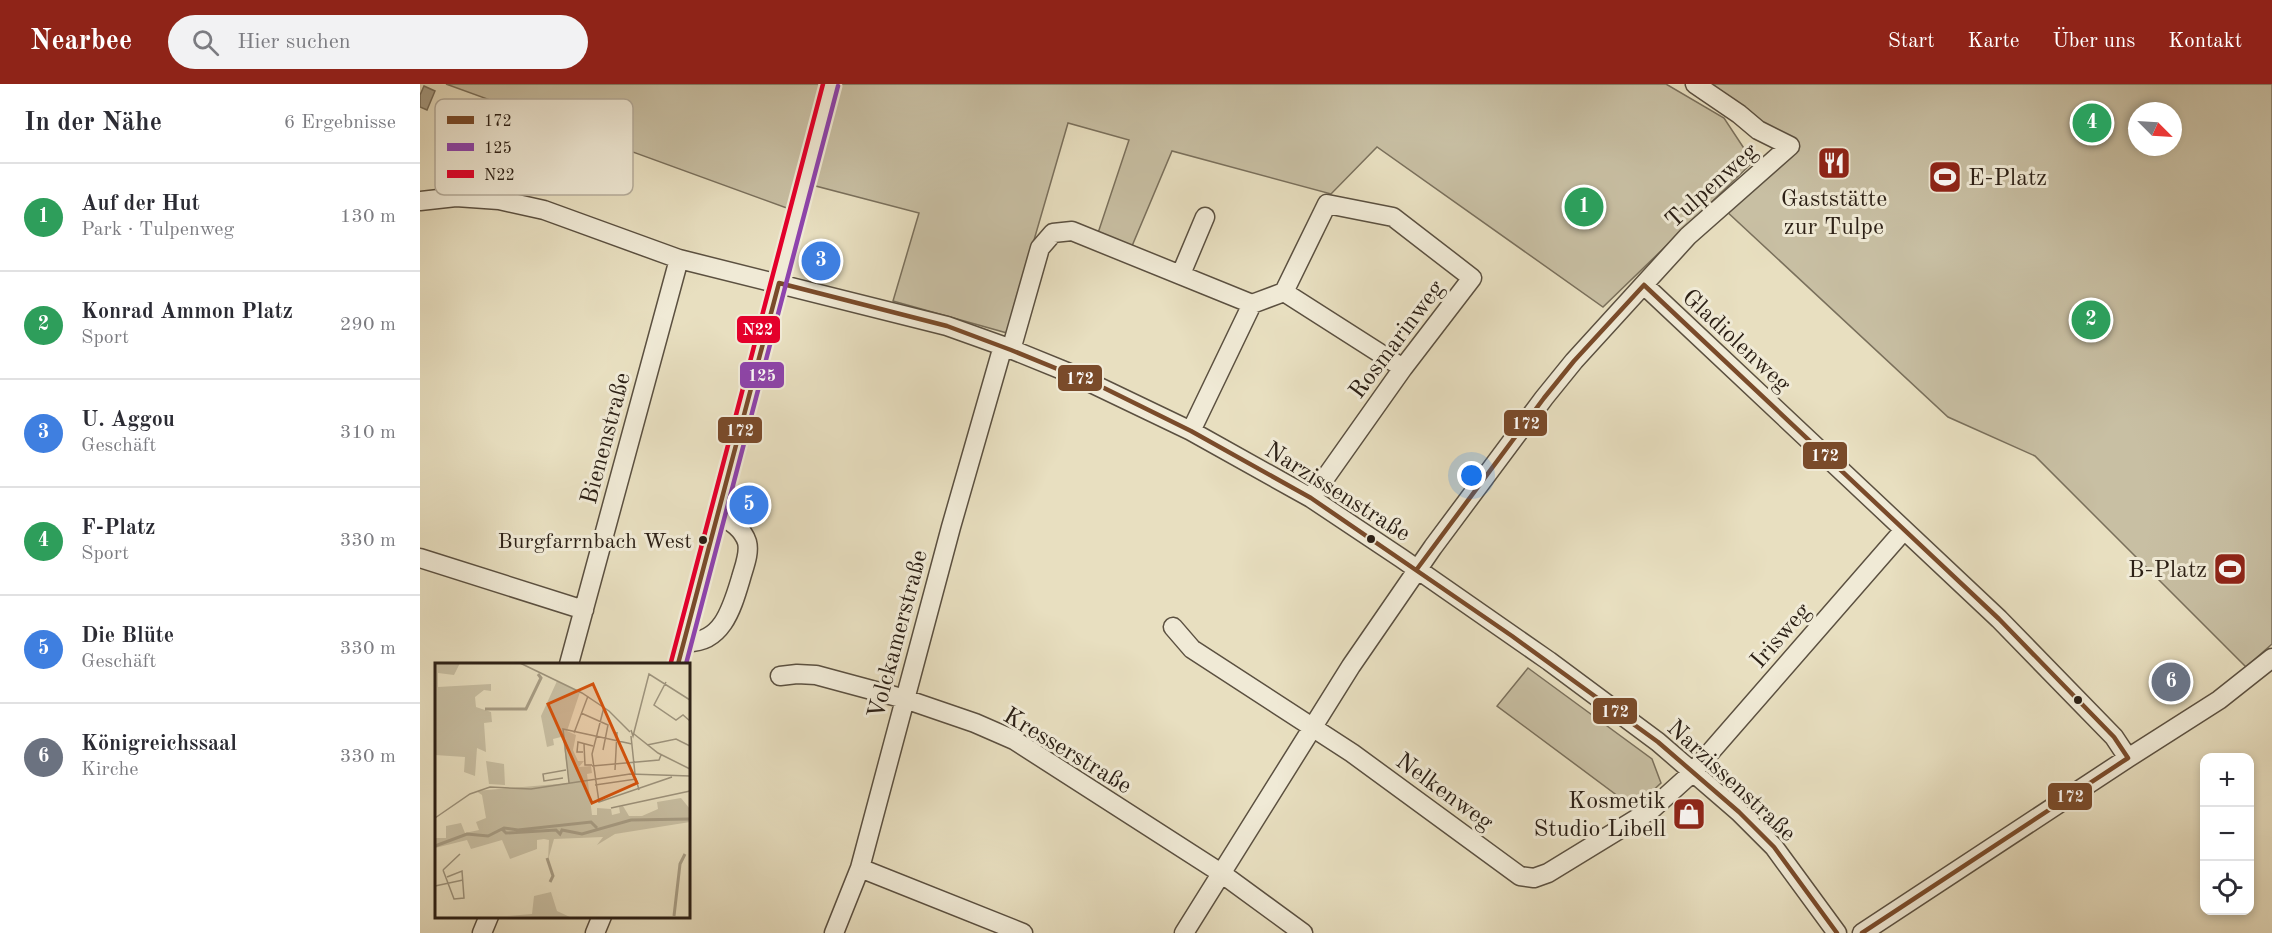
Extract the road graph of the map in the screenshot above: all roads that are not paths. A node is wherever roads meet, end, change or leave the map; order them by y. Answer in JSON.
{"nodes":[{"id":1,"x":831,"y":84,"type":"edge"},
{"id":2,"x":1695,"y":84,"type":"edge"},
{"id":3,"x":420,"y":201,"type":"edge"},
{"id":4,"x":1205,"y":217,"type":"dead end"},
{"id":5,"x":678,"y":259,"type":"junction"},
{"id":6,"x":1181,"y":274,"type":"junction"},
{"id":7,"x":779,"y":283,"type":"junction"},
{"id":8,"x":1644,"y":285,"type":"junction"},
{"id":9,"x":1284,"y":292,"type":"junction"},
{"id":10,"x":1252,"y":304,"type":"junction"},
{"id":11,"x":1007,"y":348,"type":"junction"},
{"id":12,"x":1403,"y":368,"type":"junction"},
{"id":13,"x":1191,"y":431,"type":"junction"},
{"id":14,"x":1311,"y":498,"type":"junction"},
{"id":15,"x":717,"y":513,"type":"junction"},
{"id":16,"x":1904,"y":530,"type":"junction"},
{"id":17,"x":420,"y":558,"type":"edge"},
{"id":18,"x":1417,"y":569,"type":"junction"},
{"id":19,"x":584,"y":610,"type":"junction"},
{"id":20,"x":1173,"y":627,"type":"dead end"},
{"id":21,"x":684,"y":642,"type":"junction"},
{"id":22,"x":2272,"y":658,"type":"edge"},
{"id":23,"x":569,"y":663,"type":"edge"},
{"id":24,"x":678,"y":663,"type":"edge"},
{"id":25,"x":780,"y":676,"type":"dead end"},
{"id":26,"x":904,"y":699,"type":"junction"},
{"id":27,"x":1312,"y":727,"type":"junction"},
{"id":28,"x":2128,"y":758,"type":"junction"},
{"id":29,"x":1693,"y":772,"type":"junction"},
{"id":30,"x":860,"y":868,"type":"junction"},
{"id":31,"x":1221,"y":873,"type":"junction"},
{"id":32,"x":488,"y":918,"type":"edge"},
{"id":33,"x":601,"y":918,"type":"edge"},
{"id":34,"x":482,"y":933,"type":"edge"},
{"id":35,"x":595,"y":933,"type":"edge"},
{"id":36,"x":834,"y":933,"type":"edge"},
{"id":37,"x":1023,"y":933,"type":"edge"},
{"id":38,"x":1184,"y":933,"type":"edge"},
{"id":39,"x":1303,"y":933,"type":"edge"},
{"id":40,"x":1837,"y":933,"type":"edge"},
{"id":41,"x":1862,"y":933,"type":"edge"}],
"edges":[{"from":1,"to":7,"type":"street"},
{"from":2,"to":8,"type":"street","name":"Tulpenweg"},
{"from":3,"to":5,"type":"street","name":"Narzissenstraße"},
{"from":4,"to":6,"type":"street"},
{"from":5,"to":7,"type":"street","name":"Narzissenstraße"},
{"from":5,"to":19,"type":"street","name":"Bienenstraße"},
{"from":6,"to":10,"type":"street","name":"Volckamerstraße"},
{"from":6,"to":11,"type":"street","name":"Volckamerstraße"},
{"from":7,"to":11,"type":"street","name":"Narzissenstraße"},
{"from":7,"to":15,"type":"street"},
{"from":8,"to":16,"type":"street","name":"Gladiolenweg"},
{"from":8,"to":18,"type":"street","name":"Tulpenweg"},
{"from":9,"to":10,"type":"street"},
{"from":9,"to":12,"type":"street"},
{"from":9,"to":12,"type":"street","name":"Rosmarinweg"},
{"from":10,"to":13,"type":"street"},
{"from":11,"to":13,"type":"street","name":"Narzissenstraße"},
{"from":11,"to":26,"type":"street","name":"Volckamerstraße"},
{"from":12,"to":14,"type":"street","name":"Rosmarinweg"},
{"from":13,"to":14,"type":"street","name":"Narzissenstraße"},
{"from":14,"to":18,"type":"street","name":"Narzissenstraße"},
{"from":15,"to":21,"type":"street"},
{"from":15,"to":21,"type":"street"},
{"from":16,"to":28,"type":"street","name":"Gladiolenweg"},
{"from":16,"to":29,"type":"street","name":"Irisweg"},
{"from":17,"to":19,"type":"street"},
{"from":18,"to":27,"type":"street","name":"Tulpenweg"},
{"from":18,"to":29,"type":"street","name":"Narzissenstraße"},
{"from":19,"to":23,"type":"street","name":"Bienenstraße"},
{"from":20,"to":27,"type":"street","name":"Nelkenweg"},
{"from":21,"to":24,"type":"street"},
{"from":22,"to":28,"type":"street"},
{"from":25,"to":26,"type":"street","name":"Kresserstraße"},
{"from":26,"to":30,"type":"street","name":"Volckamerstraße"},
{"from":26,"to":31,"type":"street","name":"Kresserstraße"},
{"from":27,"to":29,"type":"street","name":"Nelkenweg"},
{"from":27,"to":31,"type":"street","name":"Tulpenweg"},
{"from":28,"to":41,"type":"street"},
{"from":29,"to":40,"type":"street","name":"Narzissenstraße"},
{"from":30,"to":36,"type":"street","name":"Volckamerstraße"},
{"from":30,"to":37,"type":"street"},
{"from":31,"to":38,"type":"street","name":"Tulpenweg"},
{"from":31,"to":39,"type":"street","name":"Kresserstraße"},
{"from":32,"to":34,"type":"street"},
{"from":33,"to":35,"type":"street"}]}
